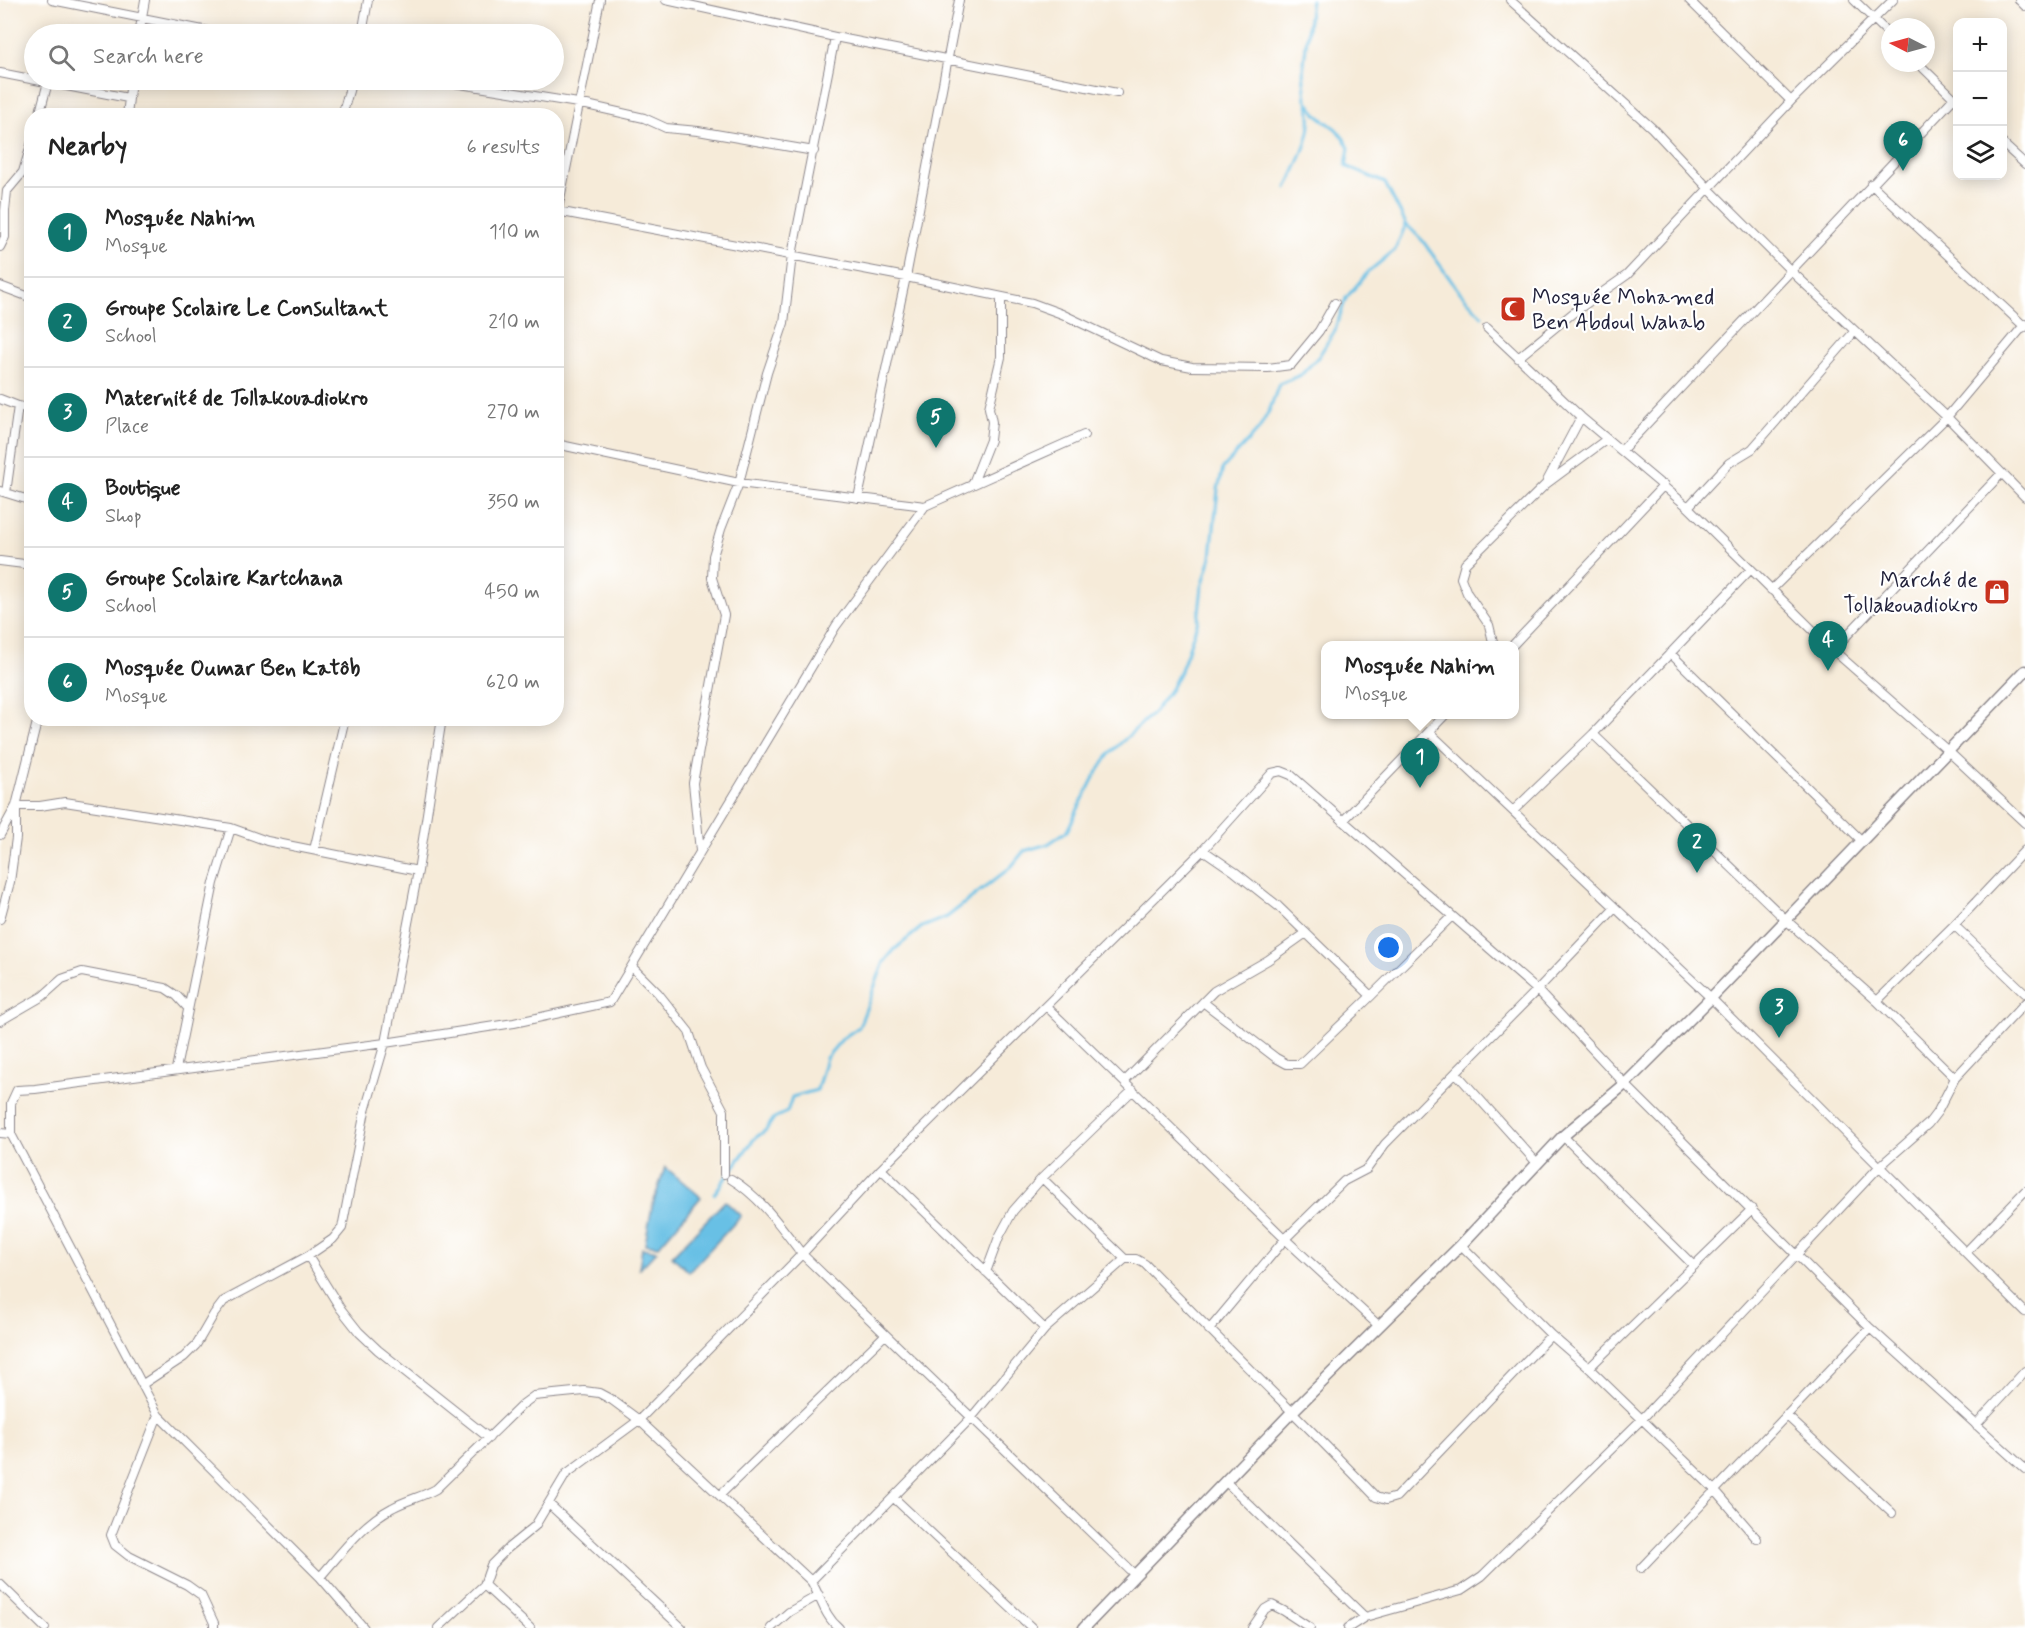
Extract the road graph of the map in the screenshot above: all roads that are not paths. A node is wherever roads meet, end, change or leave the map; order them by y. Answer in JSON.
{"nodes":[{"id":1,"x":52,"y":0,"type":"edge"},
{"id":2,"x":145,"y":0,"type":"edge"},
{"id":3,"x":368,"y":0,"type":"edge"},
{"id":4,"x":600,"y":0,"type":"edge"},
{"id":5,"x":666,"y":0,"type":"edge"},
{"id":6,"x":959,"y":0,"type":"edge"},
{"id":7,"x":1510,"y":0,"type":"edge"},
{"id":8,"x":1689,"y":0,"type":"edge"},
{"id":9,"x":1854,"y":0,"type":"edge"},
{"id":10,"x":1893,"y":0,"type":"edge"},
{"id":11,"x":2019,"y":0,"type":"edge"},
{"id":12,"x":74,"y":2,"type":"edge"},
{"id":13,"x":2025,"y":6,"type":"edge"},
{"id":14,"x":141,"y":18,"type":"junction"},
{"id":15,"x":1874,"y":20,"type":"junction"},
{"id":16,"x":140,"y":24,"type":"edge"},
{"id":17,"x":172,"y":24,"type":"edge"},
{"id":18,"x":364,"y":24,"type":"edge"},
{"id":19,"x":1881,"y":27,"type":"edge"},
{"id":20,"x":835,"y":37,"type":"junction"},
{"id":21,"x":947,"y":59,"type":"junction"},
{"id":22,"x":1928,"y":72,"type":"edge"},
{"id":23,"x":0,"y":73,"type":"edge"},
{"id":24,"x":24,"y":78,"type":"edge"},
{"id":25,"x":46,"y":90,"type":"edge"},
{"id":26,"x":88,"y":90,"type":"edge"},
{"id":27,"x":129,"y":90,"type":"edge"},
{"id":28,"x":349,"y":90,"type":"edge"},
{"id":29,"x":497,"y":90,"type":"edge"},
{"id":30,"x":1117,"y":93,"type":"dead end"},
{"id":31,"x":1953,"y":96,"type":"edge"},
{"id":32,"x":128,"y":98,"type":"junction"},
{"id":33,"x":1791,"y":101,"type":"junction"},
{"id":34,"x":1953,"y":102,"type":"edge"},
{"id":35,"x":578,"y":103,"type":"junction"},
{"id":36,"x":41,"y":108,"type":"edge"},
{"id":37,"x":127,"y":108,"type":"edge"},
{"id":38,"x":344,"y":108,"type":"edge"},
{"id":39,"x":2007,"y":148,"type":"edge"},
{"id":40,"x":814,"y":151,"type":"junction"},
{"id":41,"x":2025,"y":164,"type":"edge"},
{"id":42,"x":24,"y":169,"type":"edge"},
{"id":43,"x":564,"y":176,"type":"edge"},
{"id":44,"x":1871,"y":184,"type":"junction"},
{"id":45,"x":1708,"y":188,"type":"junction"},
{"id":46,"x":564,"y":214,"type":"edge"},
{"id":47,"x":0,"y":247,"type":"edge"},
{"id":48,"x":792,"y":255,"type":"junction"},
{"id":49,"x":1790,"y":270,"type":"junction"},
{"id":50,"x":906,"y":277,"type":"junction"},
{"id":51,"x":0,"y":286,"type":"edge"},
{"id":52,"x":24,"y":295,"type":"edge"},
{"id":53,"x":1001,"y":297,"type":"junction"},
{"id":54,"x":1335,"y":303,"type":"dead end"},
{"id":55,"x":2024,"y":325,"type":"edge"},
{"id":56,"x":1487,"y":328,"type":"dead end"},
{"id":57,"x":1854,"y":332,"type":"junction"},
{"id":58,"x":1518,"y":358,"type":"junction"},
{"id":59,"x":0,"y":399,"type":"edge"},
{"id":60,"x":18,"y":406,"type":"junction"},
{"id":61,"x":24,"y":407,"type":"edge"},
{"id":62,"x":1581,"y":417,"type":"junction"},
{"id":63,"x":1947,"y":417,"type":"junction"},
{"id":64,"x":1084,"y":435,"type":"dead end"},
{"id":65,"x":1607,"y":439,"type":"junction"},
{"id":66,"x":564,"y":446,"type":"edge"},
{"id":67,"x":1622,"y":450,"type":"junction"},
{"id":68,"x":2001,"y":474,"type":"junction"},
{"id":69,"x":739,"y":483,"type":"junction"},
{"id":70,"x":973,"y":483,"type":"junction"},
{"id":71,"x":1546,"y":484,"type":"junction"},
{"id":72,"x":1664,"y":485,"type":"junction"},
{"id":73,"x":3,"y":492,"type":"edge"},
{"id":74,"x":2025,"y":497,"type":"edge"},
{"id":75,"x":858,"y":498,"type":"junction"},
{"id":76,"x":24,"y":499,"type":"edge"},
{"id":77,"x":925,"y":506,"type":"junction"},
{"id":78,"x":1688,"y":507,"type":"junction"},
{"id":79,"x":0,"y":561,"type":"edge"},
{"id":80,"x":24,"y":565,"type":"edge"},
{"id":81,"x":1751,"y":569,"type":"junction"},
{"id":82,"x":1771,"y":590,"type":"junction"},
{"id":83,"x":1493,"y":641,"type":"edge"},
{"id":84,"x":1516,"y":641,"type":"edge"},
{"id":85,"x":1833,"y":650,"type":"junction"},
{"id":86,"x":1670,"y":653,"type":"junction"},
{"id":87,"x":2025,"y":671,"type":"edge"},
{"id":88,"x":1441,"y":719,"type":"edge"},
{"id":89,"x":36,"y":726,"type":"edge"},
{"id":90,"x":343,"y":726,"type":"edge"},
{"id":91,"x":441,"y":726,"type":"edge"},
{"id":92,"x":1429,"y":732,"type":"junction"},
{"id":93,"x":1593,"y":734,"type":"junction"},
{"id":94,"x":1948,"y":751,"type":"junction"},
{"id":95,"x":16,"y":806,"type":"junction"},
{"id":96,"x":1513,"y":811,"type":"junction"},
{"id":97,"x":1343,"y":821,"type":"junction"},
{"id":98,"x":2025,"y":823,"type":"edge"},
{"id":99,"x":231,"y":828,"type":"junction"},
{"id":100,"x":0,"y":835,"type":"edge"},
{"id":101,"x":1862,"y":841,"type":"junction"},
{"id":102,"x":314,"y":850,"type":"junction"},
{"id":103,"x":1203,"y":850,"type":"junction"},
{"id":104,"x":2025,"y":850,"type":"edge"},
{"id":105,"x":700,"y":851,"type":"junction"},
{"id":106,"x":418,"y":871,"type":"junction"},
{"id":107,"x":1615,"y":908,"type":"junction"},
{"id":108,"x":1452,"y":916,"type":"junction"},
{"id":109,"x":0,"y":919,"type":"edge"},
{"id":110,"x":1786,"y":920,"type":"junction"},
{"id":111,"x":1954,"y":926,"type":"junction"},
{"id":112,"x":1305,"y":933,"type":"junction"},
{"id":113,"x":632,"y":967,"type":"junction"},
{"id":114,"x":1537,"y":990,"type":"junction"},
{"id":115,"x":2025,"y":993,"type":"edge"},
{"id":116,"x":1371,"y":996,"type":"junction"},
{"id":117,"x":1712,"y":998,"type":"junction"},
{"id":118,"x":1877,"y":1001,"type":"junction"},
{"id":119,"x":1203,"y":1002,"type":"junction"},
{"id":120,"x":2025,"y":1003,"type":"edge"},
{"id":121,"x":1046,"y":1006,"type":"junction"},
{"id":122,"x":188,"y":1008,"type":"junction"},
{"id":123,"x":0,"y":1021,"type":"edge"},
{"id":124,"x":385,"y":1043,"type":"junction"},
{"id":125,"x":176,"y":1069,"type":"junction"},
{"id":126,"x":1456,"y":1073,"type":"junction"},
{"id":127,"x":1955,"y":1078,"type":"junction"},
{"id":128,"x":1125,"y":1081,"type":"junction"},
{"id":129,"x":1625,"y":1084,"type":"junction"},
{"id":130,"x":1133,"y":1090,"type":"junction"},
{"id":131,"x":0,"y":1133,"type":"edge"},
{"id":132,"x":11,"y":1134,"type":"junction"},
{"id":133,"x":1563,"y":1136,"type":"junction"},
{"id":134,"x":1537,"y":1163,"type":"junction"},
{"id":135,"x":1879,"y":1167,"type":"junction"},
{"id":136,"x":881,"y":1169,"type":"junction"},
{"id":137,"x":1042,"y":1178,"type":"junction"},
{"id":138,"x":2025,"y":1191,"type":"edge"},
{"id":139,"x":1752,"y":1209,"type":"junction"},
{"id":140,"x":1286,"y":1239,"type":"junction"},
{"id":141,"x":1461,"y":1245,"type":"junction"},
{"id":142,"x":1966,"y":1252,"type":"junction"},
{"id":143,"x":802,"y":1254,"type":"junction"},
{"id":144,"x":1796,"y":1254,"type":"junction"},
{"id":145,"x":308,"y":1256,"type":"junction"},
{"id":146,"x":1125,"y":1259,"type":"junction"},
{"id":147,"x":1694,"y":1266,"type":"junction"},
{"id":148,"x":986,"y":1272,"type":"junction"},
{"id":149,"x":2025,"y":1312,"type":"edge"},
{"id":150,"x":1378,"y":1325,"type":"junction"},
{"id":151,"x":1870,"y":1328,"type":"junction"},
{"id":152,"x":1045,"y":1329,"type":"junction"},
{"id":153,"x":1209,"y":1329,"type":"junction"},
{"id":154,"x":885,"y":1335,"type":"junction"},
{"id":155,"x":1551,"y":1335,"type":"junction"},
{"id":156,"x":1589,"y":1368,"type":"junction"},
{"id":157,"x":2025,"y":1371,"type":"edge"},
{"id":158,"x":143,"y":1384,"type":"junction"},
{"id":159,"x":1293,"y":1411,"type":"junction"},
{"id":160,"x":158,"y":1415,"type":"junction"},
{"id":161,"x":1786,"y":1415,"type":"junction"},
{"id":162,"x":971,"y":1418,"type":"junction"},
{"id":163,"x":1642,"y":1419,"type":"junction"},
{"id":164,"x":639,"y":1420,"type":"junction"},
{"id":165,"x":1976,"y":1425,"type":"junction"},
{"id":166,"x":489,"y":1437,"type":"junction"},
{"id":167,"x":2025,"y":1469,"type":"edge"},
{"id":168,"x":1226,"y":1482,"type":"junction"},
{"id":169,"x":1715,"y":1490,"type":"junction"},
{"id":170,"x":720,"y":1495,"type":"junction"},
{"id":171,"x":894,"y":1498,"type":"junction"},
{"id":172,"x":549,"y":1504,"type":"junction"},
{"id":173,"x":1892,"y":1513,"type":"dead end"},
{"id":174,"x":1757,"y":1539,"type":"dead end"},
{"id":175,"x":1641,"y":1568,"type":"dead end"},
{"id":176,"x":1135,"y":1575,"type":"junction"},
{"id":177,"x":320,"y":1577,"type":"junction"},
{"id":178,"x":811,"y":1581,"type":"junction"},
{"id":179,"x":0,"y":1584,"type":"edge"},
{"id":180,"x":484,"y":1585,"type":"junction"},
{"id":181,"x":819,"y":1595,"type":"junction"},
{"id":182,"x":1365,"y":1617,"type":"junction"},
{"id":183,"x":45,"y":1628,"type":"edge"},
{"id":184,"x":214,"y":1628,"type":"edge"},
{"id":185,"x":364,"y":1628,"type":"edge"},
{"id":186,"x":438,"y":1628,"type":"edge"},
{"id":187,"x":530,"y":1628,"type":"edge"},
{"id":188,"x":682,"y":1628,"type":"edge"},
{"id":189,"x":771,"y":1628,"type":"edge"},
{"id":190,"x":839,"y":1628,"type":"edge"},
{"id":191,"x":1032,"y":1628,"type":"edge"},
{"id":192,"x":1084,"y":1628,"type":"edge"},
{"id":193,"x":1252,"y":1628,"type":"edge"},
{"id":194,"x":1310,"y":1628,"type":"edge"},
{"id":195,"x":1348,"y":1628,"type":"edge"}],
"edges":[{"from":1,"to":12,"type":"street"},
{"from":2,"to":14,"type":"street"},
{"from":3,"to":18,"type":"street"},
{"from":4,"to":35,"type":"street"},
{"from":5,"to":20,"type":"street"},
{"from":6,"to":21,"type":"street"},
{"from":7,"to":45,"type":"street"},
{"from":8,"to":33,"type":"street"},
{"from":9,"to":15,"type":"street"},
{"from":10,"to":15,"type":"street"},
{"from":11,"to":13,"type":"street"},
{"from":12,"to":14,"type":"street"},
{"from":14,"to":16,"type":"street"},
{"from":14,"to":17,"type":"street"},
{"from":15,"to":19,"type":"street"},
{"from":15,"to":33,"type":"street"},
{"from":20,"to":21,"type":"street"},
{"from":20,"to":40,"type":"street"},
{"from":21,"to":30,"type":"street"},
{"from":21,"to":50,"type":"street"},
{"from":22,"to":31,"type":"street"},
{"from":23,"to":24,"type":"street"},
{"from":25,"to":36,"type":"street"},
{"from":26,"to":32,"type":"street"},
{"from":27,"to":32,"type":"street"},
{"from":28,"to":38,"type":"street"},
{"from":29,"to":35,"type":"street"},
{"from":32,"to":37,"type":"street"},
{"from":33,"to":45,"type":"street"},
{"from":34,"to":44,"type":"street"},
{"from":35,"to":40,"type":"street"},
{"from":35,"to":43,"type":"street"},
{"from":39,"to":41,"type":"street"},
{"from":40,"to":48,"type":"street"},
{"from":42,"to":47,"type":"street"},
{"from":44,"to":49,"type":"street"},
{"from":44,"to":55,"type":"street"},
{"from":45,"to":49,"type":"street"},
{"from":45,"to":58,"type":"street"},
{"from":46,"to":48,"type":"street"},
{"from":48,"to":50,"type":"street"},
{"from":48,"to":69,"type":"street"},
{"from":49,"to":57,"type":"street"},
{"from":49,"to":67,"type":"street"},
{"from":50,"to":53,"type":"street"},
{"from":50,"to":75,"type":"street"},
{"from":51,"to":52,"type":"street"},
{"from":53,"to":54,"type":"street"},
{"from":53,"to":70,"type":"street"},
{"from":55,"to":63,"type":"street"},
{"from":56,"to":58,"type":"street"},
{"from":57,"to":63,"type":"street"},
{"from":57,"to":78,"type":"street"},
{"from":58,"to":62,"type":"street"},
{"from":59,"to":60,"type":"street"},
{"from":60,"to":61,"type":"street"},
{"from":60,"to":73,"type":"street"},
{"from":62,"to":65,"type":"street"},
{"from":62,"to":71,"type":"street"},
{"from":63,"to":68,"type":"street"},
{"from":63,"to":82,"type":"street"},
{"from":64,"to":70,"type":"street"},
{"from":65,"to":67,"type":"street"},
{"from":65,"to":71,"type":"street"},
{"from":66,"to":69,"type":"street"},
{"from":67,"to":72,"type":"street"},
{"from":68,"to":74,"type":"street"},
{"from":68,"to":85,"type":"street"},
{"from":69,"to":75,"type":"street"},
{"from":69,"to":105,"type":"street"},
{"from":70,"to":77,"type":"street"},
{"from":71,"to":83,"type":"street"},
{"from":72,"to":78,"type":"street"},
{"from":72,"to":84,"type":"street"},
{"from":73,"to":76,"type":"street"},
{"from":75,"to":77,"type":"street"},
{"from":77,"to":105,"type":"street"},
{"from":78,"to":81,"type":"street"},
{"from":79,"to":80,"type":"street"},
{"from":81,"to":82,"type":"street"},
{"from":81,"to":86,"type":"street"},
{"from":82,"to":85,"type":"street"},
{"from":85,"to":94,"type":"street"},
{"from":86,"to":93,"type":"street"},
{"from":86,"to":101,"type":"street"},
{"from":87,"to":94,"type":"street"},
{"from":88,"to":92,"type":"street"},
{"from":89,"to":95,"type":"street"},
{"from":90,"to":102,"type":"street"},
{"from":91,"to":106,"type":"street"},
{"from":92,"to":96,"type":"street"},
{"from":92,"to":97,"type":"street"},
{"from":93,"to":96,"type":"street"},
{"from":93,"to":110,"type":"street"},
{"from":94,"to":98,"type":"street"},
{"from":94,"to":101,"type":"street"},
{"from":95,"to":99,"type":"street"},
{"from":95,"to":100,"type":"street"},
{"from":95,"to":109,"type":"street"},
{"from":96,"to":107,"type":"street"},
{"from":97,"to":103,"type":"street"},
{"from":97,"to":108,"type":"street"},
{"from":99,"to":102,"type":"street"},
{"from":99,"to":122,"type":"street"},
{"from":101,"to":110,"type":"street"},
{"from":102,"to":106,"type":"street"},
{"from":103,"to":112,"type":"street"},
{"from":103,"to":121,"type":"street"},
{"from":104,"to":111,"type":"street"},
{"from":105,"to":113,"type":"street"},
{"from":106,"to":124,"type":"street"},
{"from":107,"to":114,"type":"street"},
{"from":107,"to":117,"type":"street"},
{"from":108,"to":114,"type":"street"},
{"from":108,"to":116,"type":"street"},
{"from":110,"to":117,"type":"street"},
{"from":110,"to":118,"type":"street"},
{"from":111,"to":115,"type":"street"},
{"from":111,"to":118,"type":"street"},
{"from":112,"to":116,"type":"street"},
{"from":112,"to":119,"type":"street"},
{"from":113,"to":124,"type":"street"},
{"from":113,"to":143,"type":"street"},
{"from":114,"to":126,"type":"street"},
{"from":114,"to":129,"type":"street"},
{"from":116,"to":119,"type":"street"},
{"from":117,"to":129,"type":"street"},
{"from":117,"to":135,"type":"street"},
{"from":118,"to":127,"type":"street"},
{"from":119,"to":128,"type":"street"},
{"from":120,"to":127,"type":"street"},
{"from":121,"to":128,"type":"street"},
{"from":121,"to":136,"type":"street"},
{"from":122,"to":123,"type":"street"},
{"from":122,"to":125,"type":"street"},
{"from":124,"to":125,"type":"street"},
{"from":124,"to":145,"type":"street"},
{"from":125,"to":132,"type":"street"},
{"from":126,"to":134,"type":"street"},
{"from":126,"to":140,"type":"street"},
{"from":127,"to":135,"type":"street"},
{"from":128,"to":130,"type":"street"},
{"from":129,"to":133,"type":"street"},
{"from":129,"to":139,"type":"street"},
{"from":130,"to":137,"type":"street"},
{"from":130,"to":140,"type":"street"},
{"from":131,"to":132,"type":"street"},
{"from":132,"to":158,"type":"street"},
{"from":133,"to":134,"type":"street"},
{"from":133,"to":147,"type":"street"},
{"from":134,"to":141,"type":"street"},
{"from":135,"to":142,"type":"street"},
{"from":135,"to":144,"type":"street"},
{"from":136,"to":143,"type":"street"},
{"from":136,"to":148,"type":"street"},
{"from":137,"to":146,"type":"street"},
{"from":137,"to":148,"type":"street"},
{"from":138,"to":142,"type":"street"},
{"from":139,"to":144,"type":"street"},
{"from":139,"to":147,"type":"street"},
{"from":140,"to":150,"type":"street"},
{"from":140,"to":153,"type":"street"},
{"from":141,"to":150,"type":"street"},
{"from":141,"to":155,"type":"street"},
{"from":142,"to":149,"type":"street"},
{"from":143,"to":154,"type":"street"},
{"from":143,"to":164,"type":"street"},
{"from":144,"to":151,"type":"street"},
{"from":144,"to":163,"type":"street"},
{"from":145,"to":158,"type":"street"},
{"from":145,"to":166,"type":"street"},
{"from":146,"to":152,"type":"street"},
{"from":146,"to":153,"type":"street"},
{"from":147,"to":156,"type":"street"},
{"from":148,"to":152,"type":"street"},
{"from":150,"to":159,"type":"street"},
{"from":151,"to":161,"type":"street"},
{"from":151,"to":165,"type":"street"},
{"from":152,"to":162,"type":"street"},
{"from":153,"to":159,"type":"street"},
{"from":154,"to":162,"type":"street"},
{"from":154,"to":170,"type":"street"},
{"from":155,"to":156,"type":"street"},
{"from":155,"to":159,"type":"street"},
{"from":156,"to":163,"type":"street"},
{"from":157,"to":165,"type":"street"},
{"from":158,"to":160,"type":"street"},
{"from":159,"to":168,"type":"street"},
{"from":160,"to":177,"type":"street"},
{"from":160,"to":184,"type":"street"},
{"from":161,"to":169,"type":"street"},
{"from":161,"to":173,"type":"street"},
{"from":162,"to":171,"type":"street"},
{"from":162,"to":176,"type":"street"},
{"from":163,"to":169,"type":"street"},
{"from":163,"to":182,"type":"street"},
{"from":164,"to":166,"type":"street"},
{"from":164,"to":170,"type":"street"},
{"from":164,"to":172,"type":"street"},
{"from":165,"to":167,"type":"street"},
{"from":166,"to":177,"type":"street"},
{"from":168,"to":176,"type":"street"},
{"from":168,"to":182,"type":"street"},
{"from":169,"to":174,"type":"street"},
{"from":169,"to":175,"type":"street"},
{"from":170,"to":178,"type":"street"},
{"from":171,"to":178,"type":"street"},
{"from":171,"to":191,"type":"street"},
{"from":172,"to":180,"type":"street"},
{"from":172,"to":188,"type":"street"},
{"from":176,"to":192,"type":"street"},
{"from":177,"to":185,"type":"street"},
{"from":178,"to":181,"type":"street"},
{"from":179,"to":183,"type":"street"},
{"from":180,"to":186,"type":"street"},
{"from":180,"to":187,"type":"street"},
{"from":181,"to":189,"type":"street"},
{"from":181,"to":190,"type":"street"},
{"from":182,"to":195,"type":"street"},
{"from":193,"to":194,"type":"street"}]}
